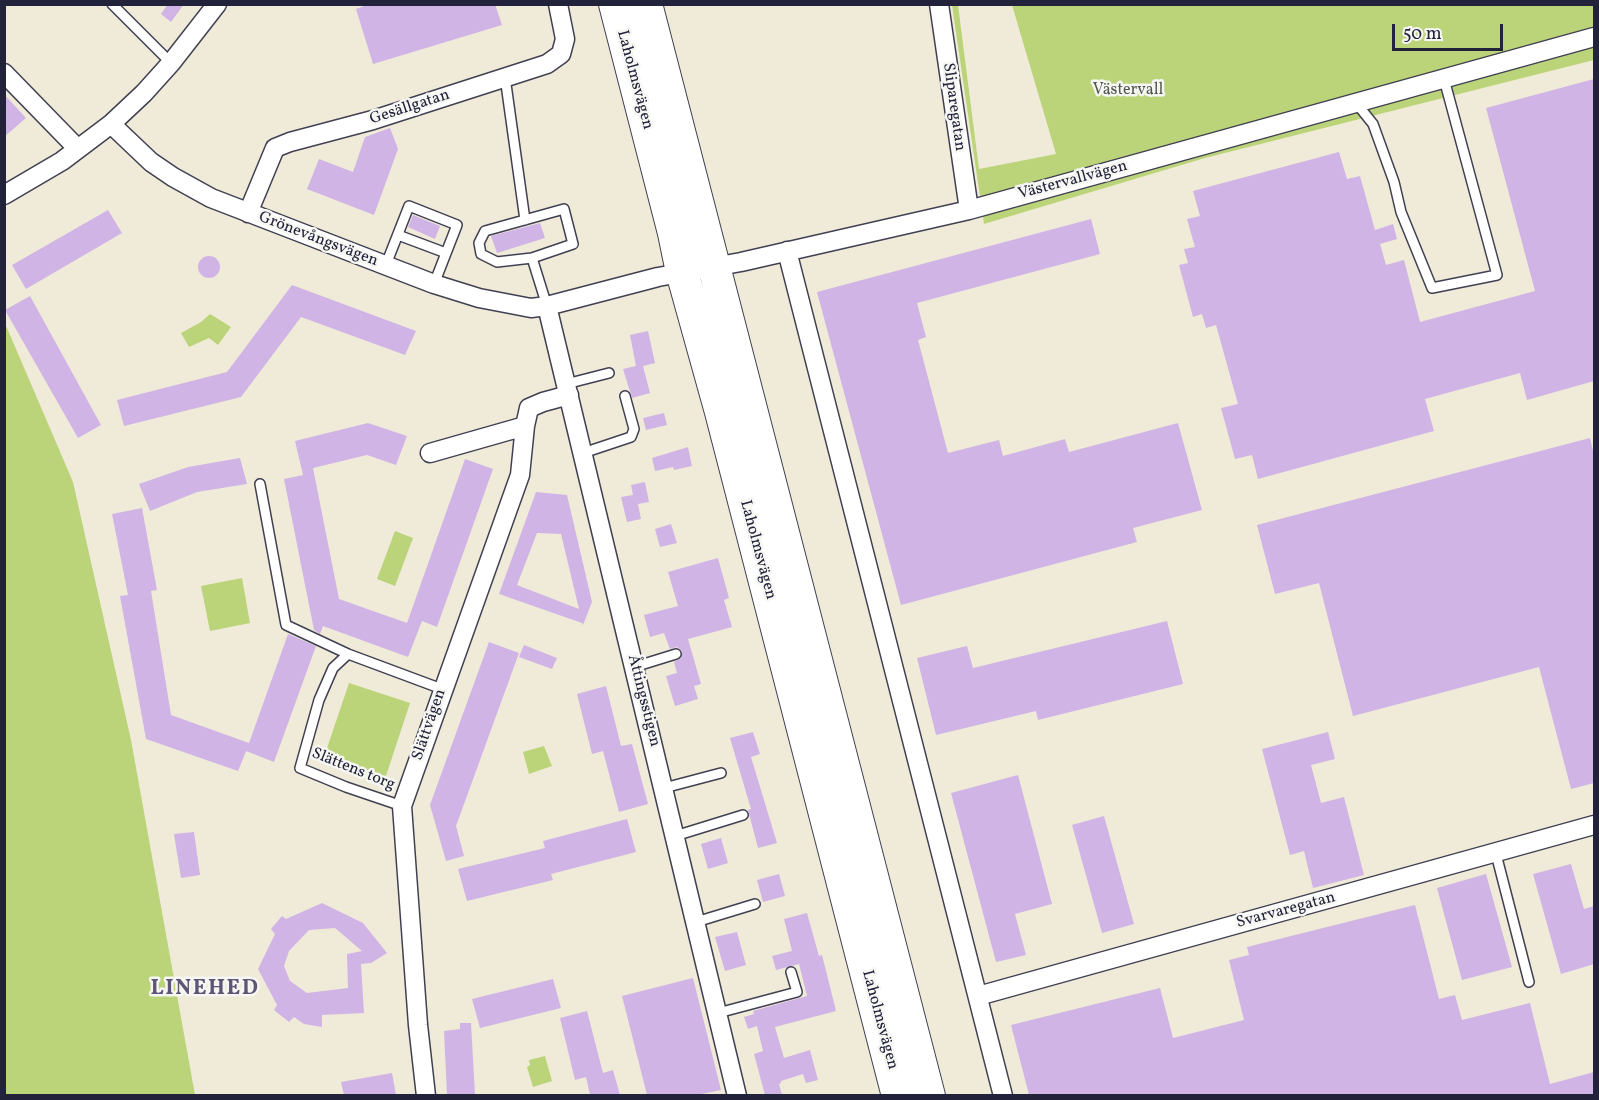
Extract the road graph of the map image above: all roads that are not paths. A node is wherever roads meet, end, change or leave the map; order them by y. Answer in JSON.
{"nodes":[{"id":1,"x":112,"y":4,"type":"edge"},
{"id":2,"x":217,"y":4,"type":"edge"},
{"id":3,"x":558,"y":4,"type":"edge"},
{"id":4,"x":615,"y":4,"type":"edge"},
{"id":5,"x":646,"y":4,"type":"edge"},
{"id":6,"x":939,"y":4,"type":"edge"},
{"id":7,"x":1594,"y":37,"type":"edge"},
{"id":8,"x":171,"y":63,"type":"junction"},
{"id":9,"x":4,"y":73,"type":"edge"},
{"id":10,"x":505,"y":77,"type":"junction"},
{"id":11,"x":1444,"y":79,"type":"junction"},
{"id":12,"x":1357,"y":104,"type":"junction"},
{"id":13,"x":111,"y":124,"type":"junction"},
{"id":14,"x":78,"y":149,"type":"junction"},
{"id":15,"x":4,"y":195,"type":"edge"},
{"id":16,"x":969,"y":210,"type":"junction"},
{"id":17,"x":248,"y":213,"type":"junction"},
{"id":18,"x":525,"y":220,"type":"junction"},
{"id":19,"x":398,"y":235,"type":"junction"},
{"id":20,"x":788,"y":251,"type":"junction"},
{"id":21,"x":446,"y":253,"type":"junction"},
{"id":22,"x":532,"y":258,"type":"junction"},
{"id":23,"x":714,"y":266,"type":"junction"},
{"id":24,"x":386,"y":267,"type":"junction"},
{"id":25,"x":682,"y":272,"type":"junction"},
{"id":26,"x":434,"y":284,"type":"junction"},
{"id":27,"x":547,"y":306,"type":"junction"},
{"id":28,"x":609,"y":373,"type":"dead end"},
{"id":29,"x":568,"y":389,"type":"junction"},
{"id":30,"x":625,"y":396,"type":"dead end"},
{"id":31,"x":525,"y":426,"type":"junction"},
{"id":32,"x":430,"y":453,"type":"dead end"},
{"id":33,"x":583,"y":453,"type":"junction"},
{"id":34,"x":260,"y":484,"type":"dead end"},
{"id":35,"x":348,"y":654,"type":"junction"},
{"id":36,"x":676,"y":654,"type":"dead end"},
{"id":37,"x":634,"y":667,"type":"junction"},
{"id":38,"x":442,"y":689,"type":"junction"},
{"id":39,"x":721,"y":772,"type":"dead end"},
{"id":40,"x":664,"y":788,"type":"junction"},
{"id":41,"x":402,"y":806,"type":"junction"},
{"id":42,"x":743,"y":815,"type":"dead end"},
{"id":43,"x":1594,"y":825,"type":"edge"},
{"id":44,"x":675,"y":836,"type":"junction"},
{"id":45,"x":1496,"y":854,"type":"junction"},
{"id":46,"x":755,"y":904,"type":"dead end"},
{"id":47,"x":696,"y":922,"type":"junction"},
{"id":48,"x":791,"y":972,"type":"dead end"},
{"id":49,"x":1529,"y":982,"type":"dead end"},
{"id":50,"x":978,"y":996,"type":"junction"},
{"id":51,"x":718,"y":1013,"type":"junction"},
{"id":52,"x":426,"y":1095,"type":"edge"},
{"id":53,"x":737,"y":1095,"type":"edge"},
{"id":54,"x":898,"y":1095,"type":"edge"},
{"id":55,"x":929,"y":1095,"type":"edge"},
{"id":56,"x":1003,"y":1095,"type":"edge"}],
"edges":[{"from":1,"to":8,"type":"lane"},
{"from":2,"to":8,"type":"street"},
{"from":3,"to":10,"type":"street","name":"Gesällgatan"},
{"from":4,"to":25,"type":"highway","name":"Laholmsvägen"},
{"from":5,"to":23,"type":"highway","name":"Laholmsvägen"},
{"from":6,"to":16,"type":"street","name":"Sliparegatan"},
{"from":7,"to":11,"type":"street","name":"Västervallvägen"},
{"from":8,"to":13,"type":"street"},
{"from":9,"to":14,"type":"street"},
{"from":10,"to":17,"type":"street","name":"Gesällgatan"},
{"from":10,"to":18,"type":"lane"},
{"from":11,"to":12,"type":"street","name":"Västervallvägen"},
{"from":11,"to":12,"type":"lane"},
{"from":12,"to":16,"type":"street","name":"Västervallvägen"},
{"from":13,"to":14,"type":"street"},
{"from":13,"to":17,"type":"street","name":"Grönevångsvägen"},
{"from":14,"to":15,"type":"street"},
{"from":16,"to":20,"type":"street","name":"Västervallvägen"},
{"from":17,"to":24,"type":"street","name":"Grönevångsvägen"},
{"from":18,"to":22,"type":"lane"},
{"from":18,"to":22,"type":"lane"},
{"from":19,"to":21,"type":"lane"},
{"from":19,"to":21,"type":"lane"},
{"from":19,"to":24,"type":"lane"},
{"from":20,"to":23,"type":"street","name":"Västervallvägen"},
{"from":20,"to":50,"type":"street"},
{"from":21,"to":26,"type":"lane"},
{"from":22,"to":27,"type":"lane"},
{"from":23,"to":25,"type":"street","name":"Västervallvägen"},
{"from":23,"to":55,"type":"highway","name":"Laholmsvägen"},
{"from":24,"to":26,"type":"street","name":"Grönevångsvägen"},
{"from":25,"to":27,"type":"street","name":"Västervallvägen"},
{"from":25,"to":54,"type":"highway","name":"Laholmsvägen"},
{"from":26,"to":27,"type":"street","name":"Grönevångsvägen"},
{"from":27,"to":29,"type":"street","name":"Åttingsstigen"},
{"from":28,"to":29,"type":"lane"},
{"from":29,"to":31,"type":"street","name":"Slättvägen"},
{"from":29,"to":33,"type":"street","name":"Åttingsstigen"},
{"from":30,"to":33,"type":"lane"},
{"from":31,"to":32,"type":"street"},
{"from":31,"to":38,"type":"street","name":"Slättvägen"},
{"from":33,"to":37,"type":"street","name":"Åttingsstigen"},
{"from":34,"to":35,"type":"lane"},
{"from":35,"to":38,"type":"lane"},
{"from":35,"to":41,"type":"lane","name":"Slättens torg"},
{"from":36,"to":37,"type":"lane"},
{"from":37,"to":40,"type":"street","name":"Åttingsstigen"},
{"from":38,"to":41,"type":"street","name":"Slättvägen"},
{"from":39,"to":40,"type":"lane"},
{"from":40,"to":44,"type":"street","name":"Åttingsstigen"},
{"from":41,"to":52,"type":"street","name":"Slättvägen"},
{"from":42,"to":44,"type":"lane"},
{"from":43,"to":45,"type":"street","name":"Svarvaregatan"},
{"from":44,"to":47,"type":"street","name":"Åttingsstigen"},
{"from":45,"to":49,"type":"lane"},
{"from":45,"to":50,"type":"street","name":"Svarvaregatan"},
{"from":46,"to":47,"type":"lane"},
{"from":47,"to":51,"type":"street","name":"Åttingsstigen"},
{"from":48,"to":51,"type":"lane"},
{"from":50,"to":56,"type":"street"},
{"from":51,"to":53,"type":"street","name":"Åttingsstigen"}]}
